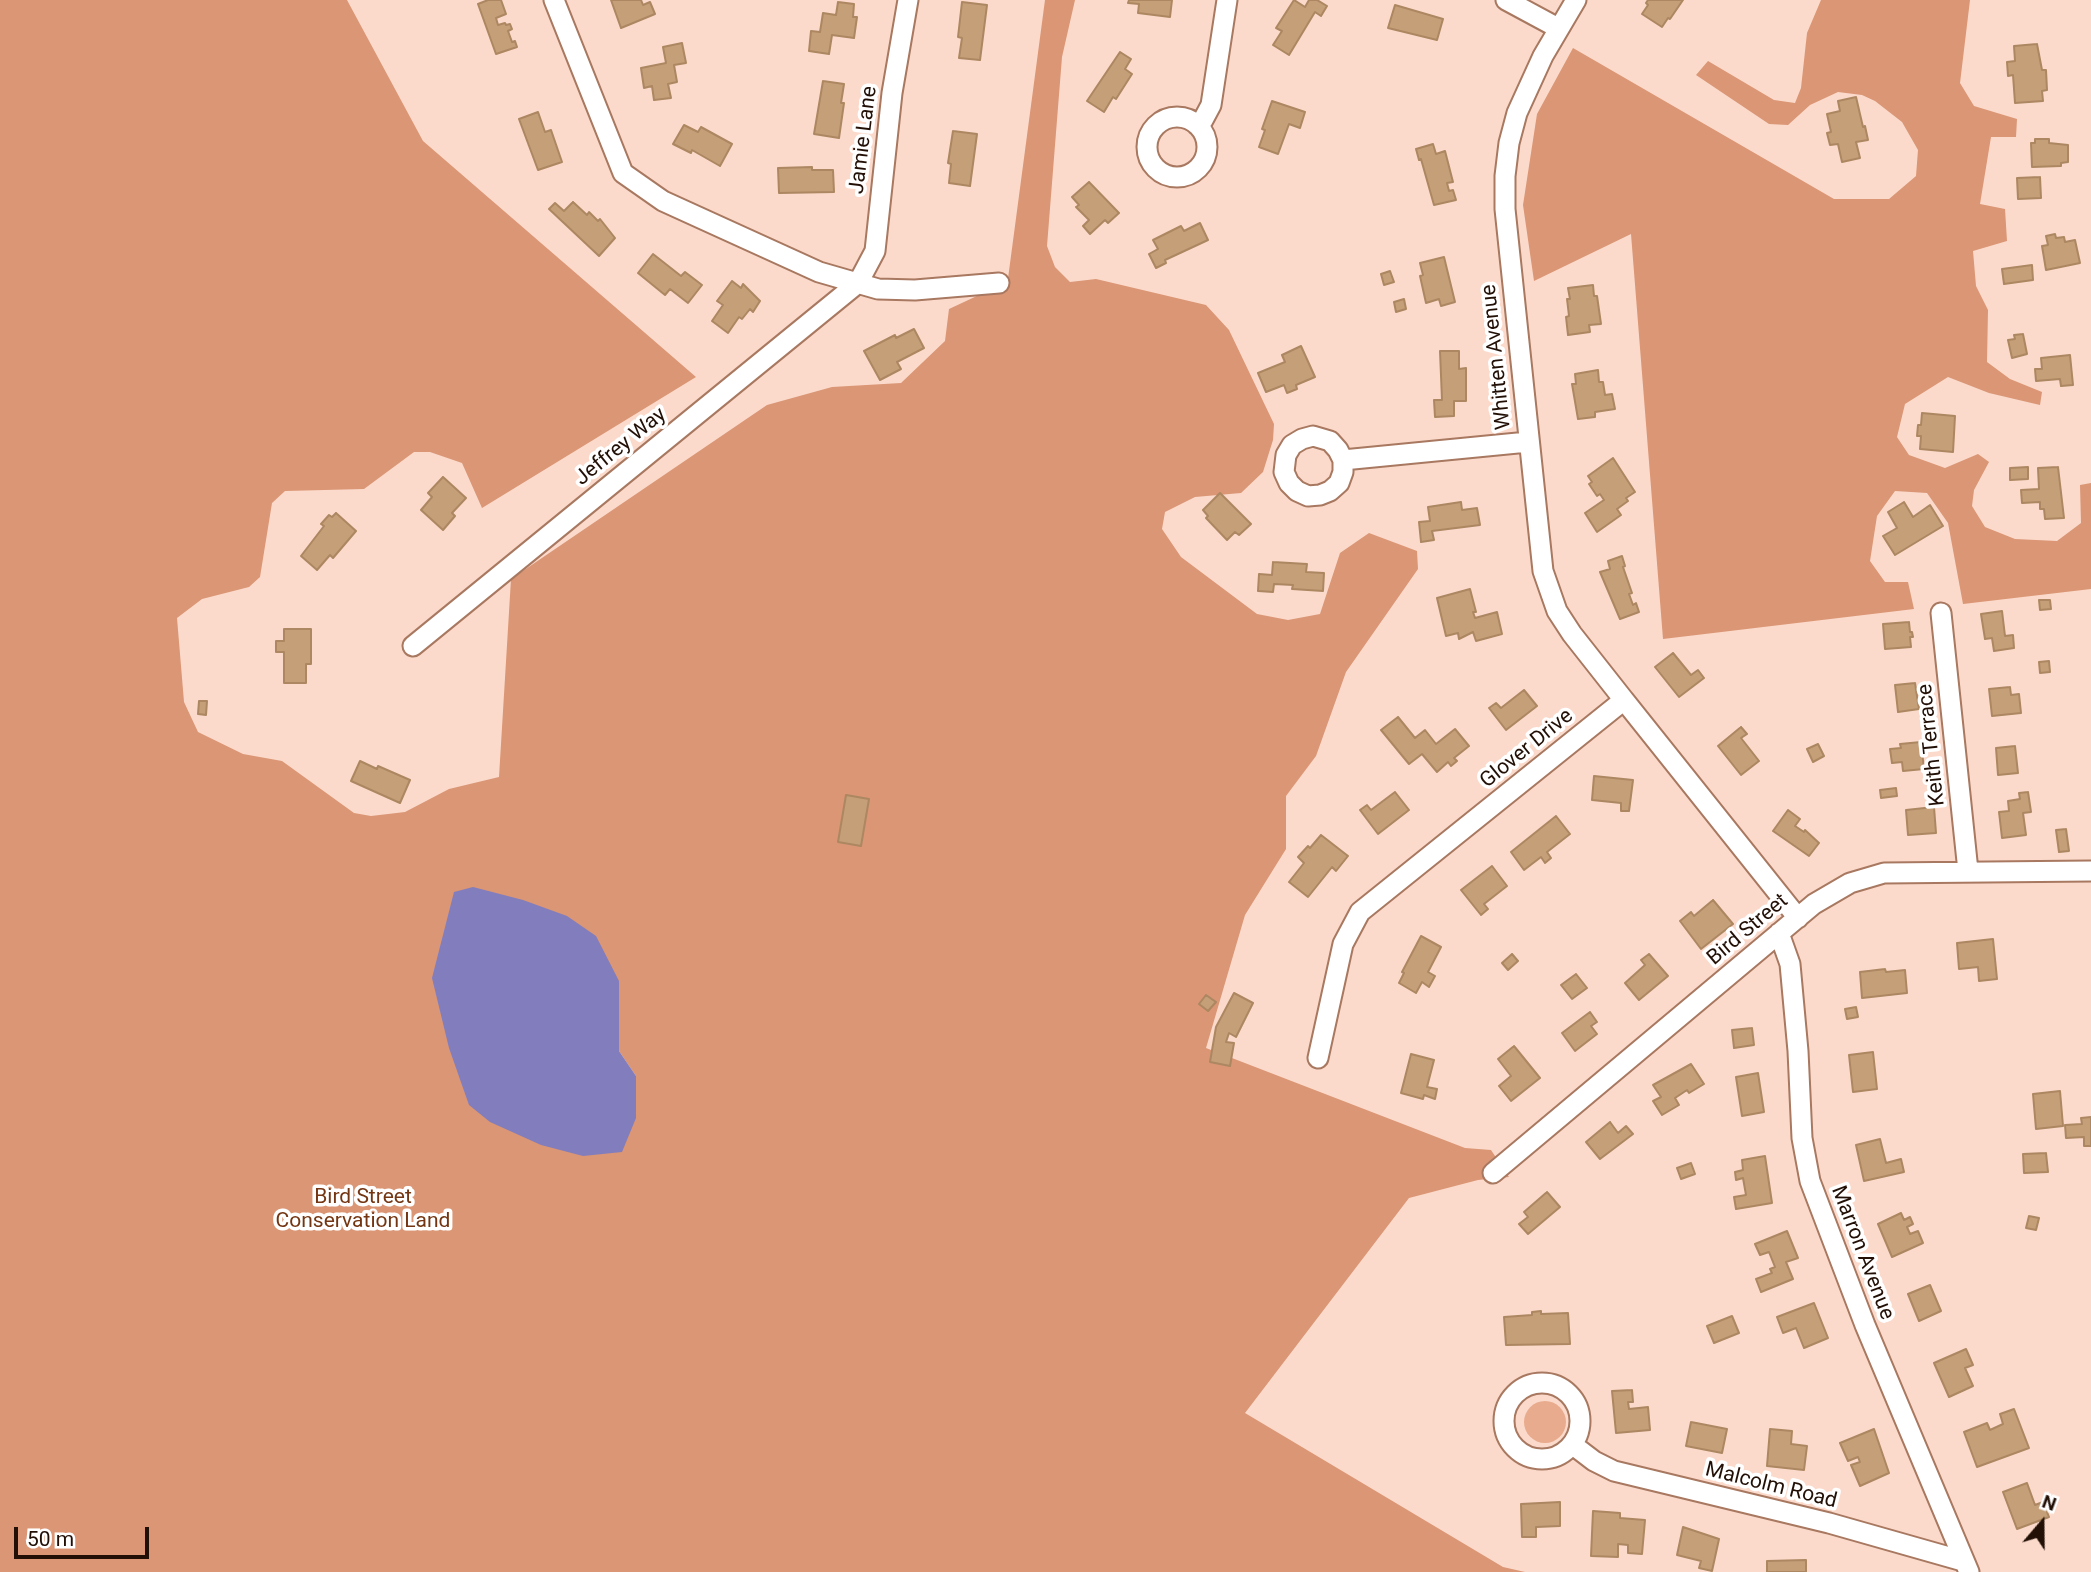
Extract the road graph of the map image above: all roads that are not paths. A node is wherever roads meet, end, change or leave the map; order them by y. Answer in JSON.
{"nodes":[{"id":1,"x":554,"y":0,"type":"edge"},
{"id":2,"x":908,"y":0,"type":"edge"},
{"id":3,"x":1227,"y":0,"type":"edge"},
{"id":4,"x":1506,"y":0,"type":"edge"},
{"id":5,"x":1576,"y":0,"type":"edge"},
{"id":6,"x":1558,"y":28,"type":"junction"},
{"id":7,"x":1198,"y":125,"type":"dead end"},
{"id":8,"x":858,"y":283,"type":"junction"},
{"id":9,"x":999,"y":283,"type":"dead end"},
{"id":10,"x":1528,"y":442,"type":"junction"},
{"id":11,"x":1343,"y":460,"type":"dead end"},
{"id":12,"x":1941,"y":613,"type":"dead end"},
{"id":13,"x":412,"y":646,"type":"dead end"},
{"id":14,"x":1624,"y":700,"type":"junction"},
{"id":15,"x":2091,"y":870,"type":"edge"},
{"id":16,"x":1968,"y":871,"type":"junction"},
{"id":17,"x":1798,"y":918,"type":"junction"},
{"id":18,"x":1779,"y":933,"type":"junction"},
{"id":19,"x":1318,"y":1058,"type":"dead end"},
{"id":20,"x":1493,"y":1173,"type":"dead end"},
{"id":21,"x":1573,"y":1445,"type":"junction"},
{"id":22,"x":1966,"y":1566,"type":"edge"}],
"edges":[{"from":1,"to":8,"type":"street"},
{"from":2,"to":8,"type":"street","name":"Jamie Lane"},
{"from":3,"to":7,"type":"street"},
{"from":4,"to":6,"type":"street"},
{"from":5,"to":6,"type":"street","name":"Whitten Avenue"},
{"from":6,"to":10,"type":"street","name":"Whitten Avenue"},
{"from":8,"to":9,"type":"street"},
{"from":8,"to":13,"type":"street","name":"Jeffrey Way"},
{"from":10,"to":11,"type":"street"},
{"from":10,"to":14,"type":"street","name":"Whitten Avenue"},
{"from":12,"to":16,"type":"street","name":"Keith Terrace"},
{"from":14,"to":17,"type":"street"},
{"from":14,"to":19,"type":"street","name":"Glover Drive"},
{"from":15,"to":16,"type":"street","name":"Bird Street"},
{"from":16,"to":17,"type":"street","name":"Bird Street"},
{"from":17,"to":18,"type":"street","name":"Bird Street"},
{"from":18,"to":20,"type":"street","name":"Bird Street"},
{"from":18,"to":22,"type":"street","name":"Marron Avenue"},
{"from":21,"to":21,"type":"street"},
{"from":21,"to":22,"type":"street","name":"Malcolm Road"}]}
